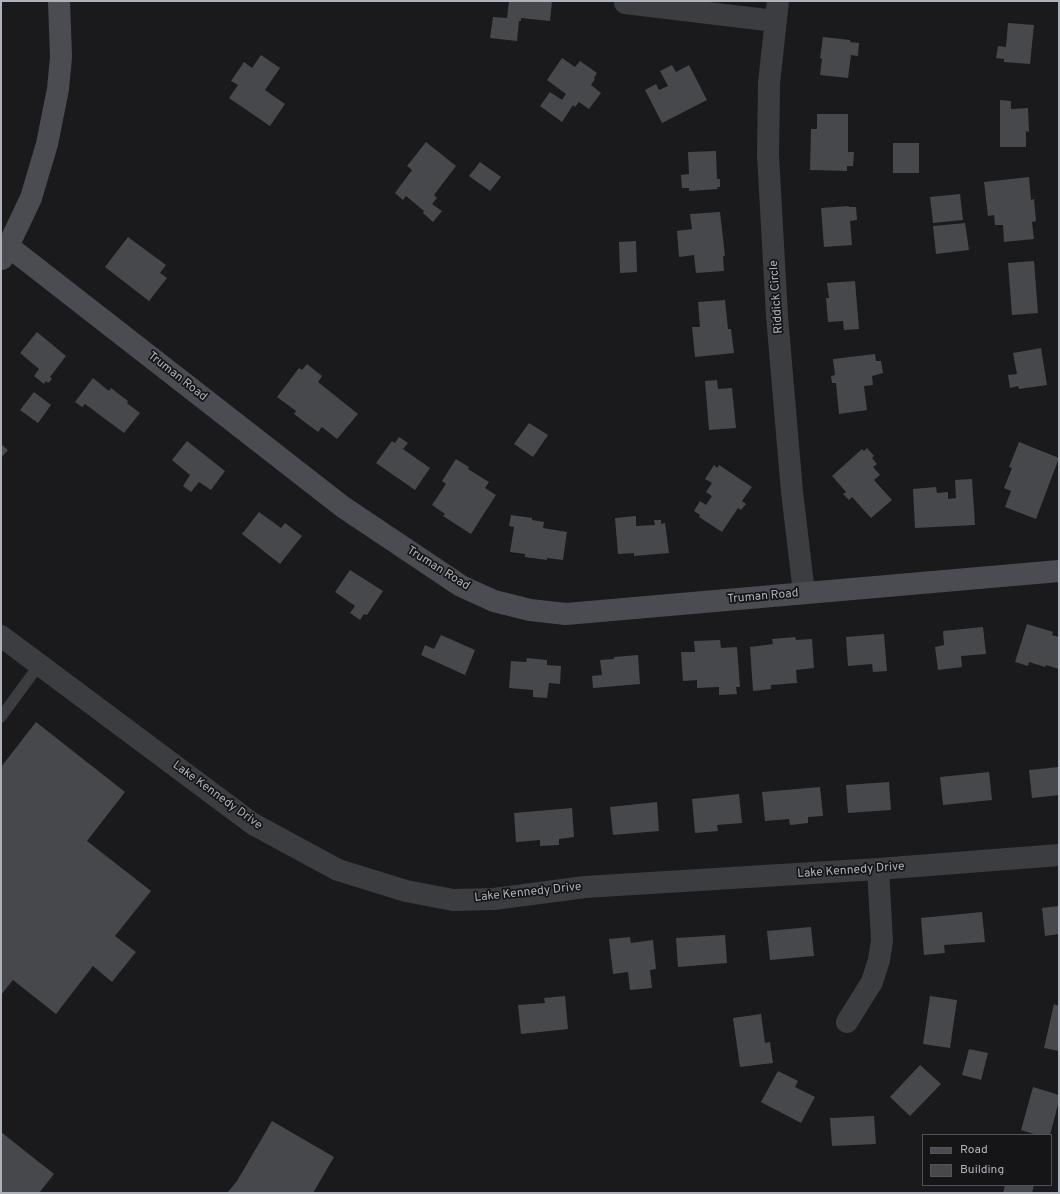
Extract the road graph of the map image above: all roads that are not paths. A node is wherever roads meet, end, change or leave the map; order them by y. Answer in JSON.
{"nodes":[{"id":1,"x":59,"y":1,"type":"edge"},
{"id":2,"x":625,"y":3,"type":"dead end"},
{"id":3,"x":777,"y":11,"type":"edge"},
{"id":4,"x":4,"y":253,"type":"edge"},
{"id":5,"x":1059,"y":571,"type":"edge"},
{"id":6,"x":804,"y":593,"type":"junction"},
{"id":7,"x":1,"y":636,"type":"edge"},
{"id":8,"x":39,"y":665,"type":"junction"},
{"id":9,"x":5,"y":704,"type":"edge"},
{"id":10,"x":1,"y":717,"type":"edge"},
{"id":11,"x":1059,"y":855,"type":"edge"},
{"id":12,"x":878,"y":869,"type":"junction"},
{"id":13,"x":847,"y":1022,"type":"dead end"}],
"edges":[{"from":1,"to":4,"type":"street"},
{"from":2,"to":3,"type":"street"},
{"from":3,"to":6,"type":"street","name":"Riddick Circle"},
{"from":4,"to":6,"type":"street","name":"Truman Road"},
{"from":5,"to":6,"type":"street","name":"Truman Road"},
{"from":7,"to":8,"type":"street","name":"Lake Kennedy Drive"},
{"from":8,"to":9,"type":"lane"},
{"from":8,"to":12,"type":"street","name":"Lake Kennedy Drive"},
{"from":9,"to":10,"type":"lane"},
{"from":11,"to":12,"type":"street","name":"Lake Kennedy Drive"},
{"from":12,"to":13,"type":"street"}]}
